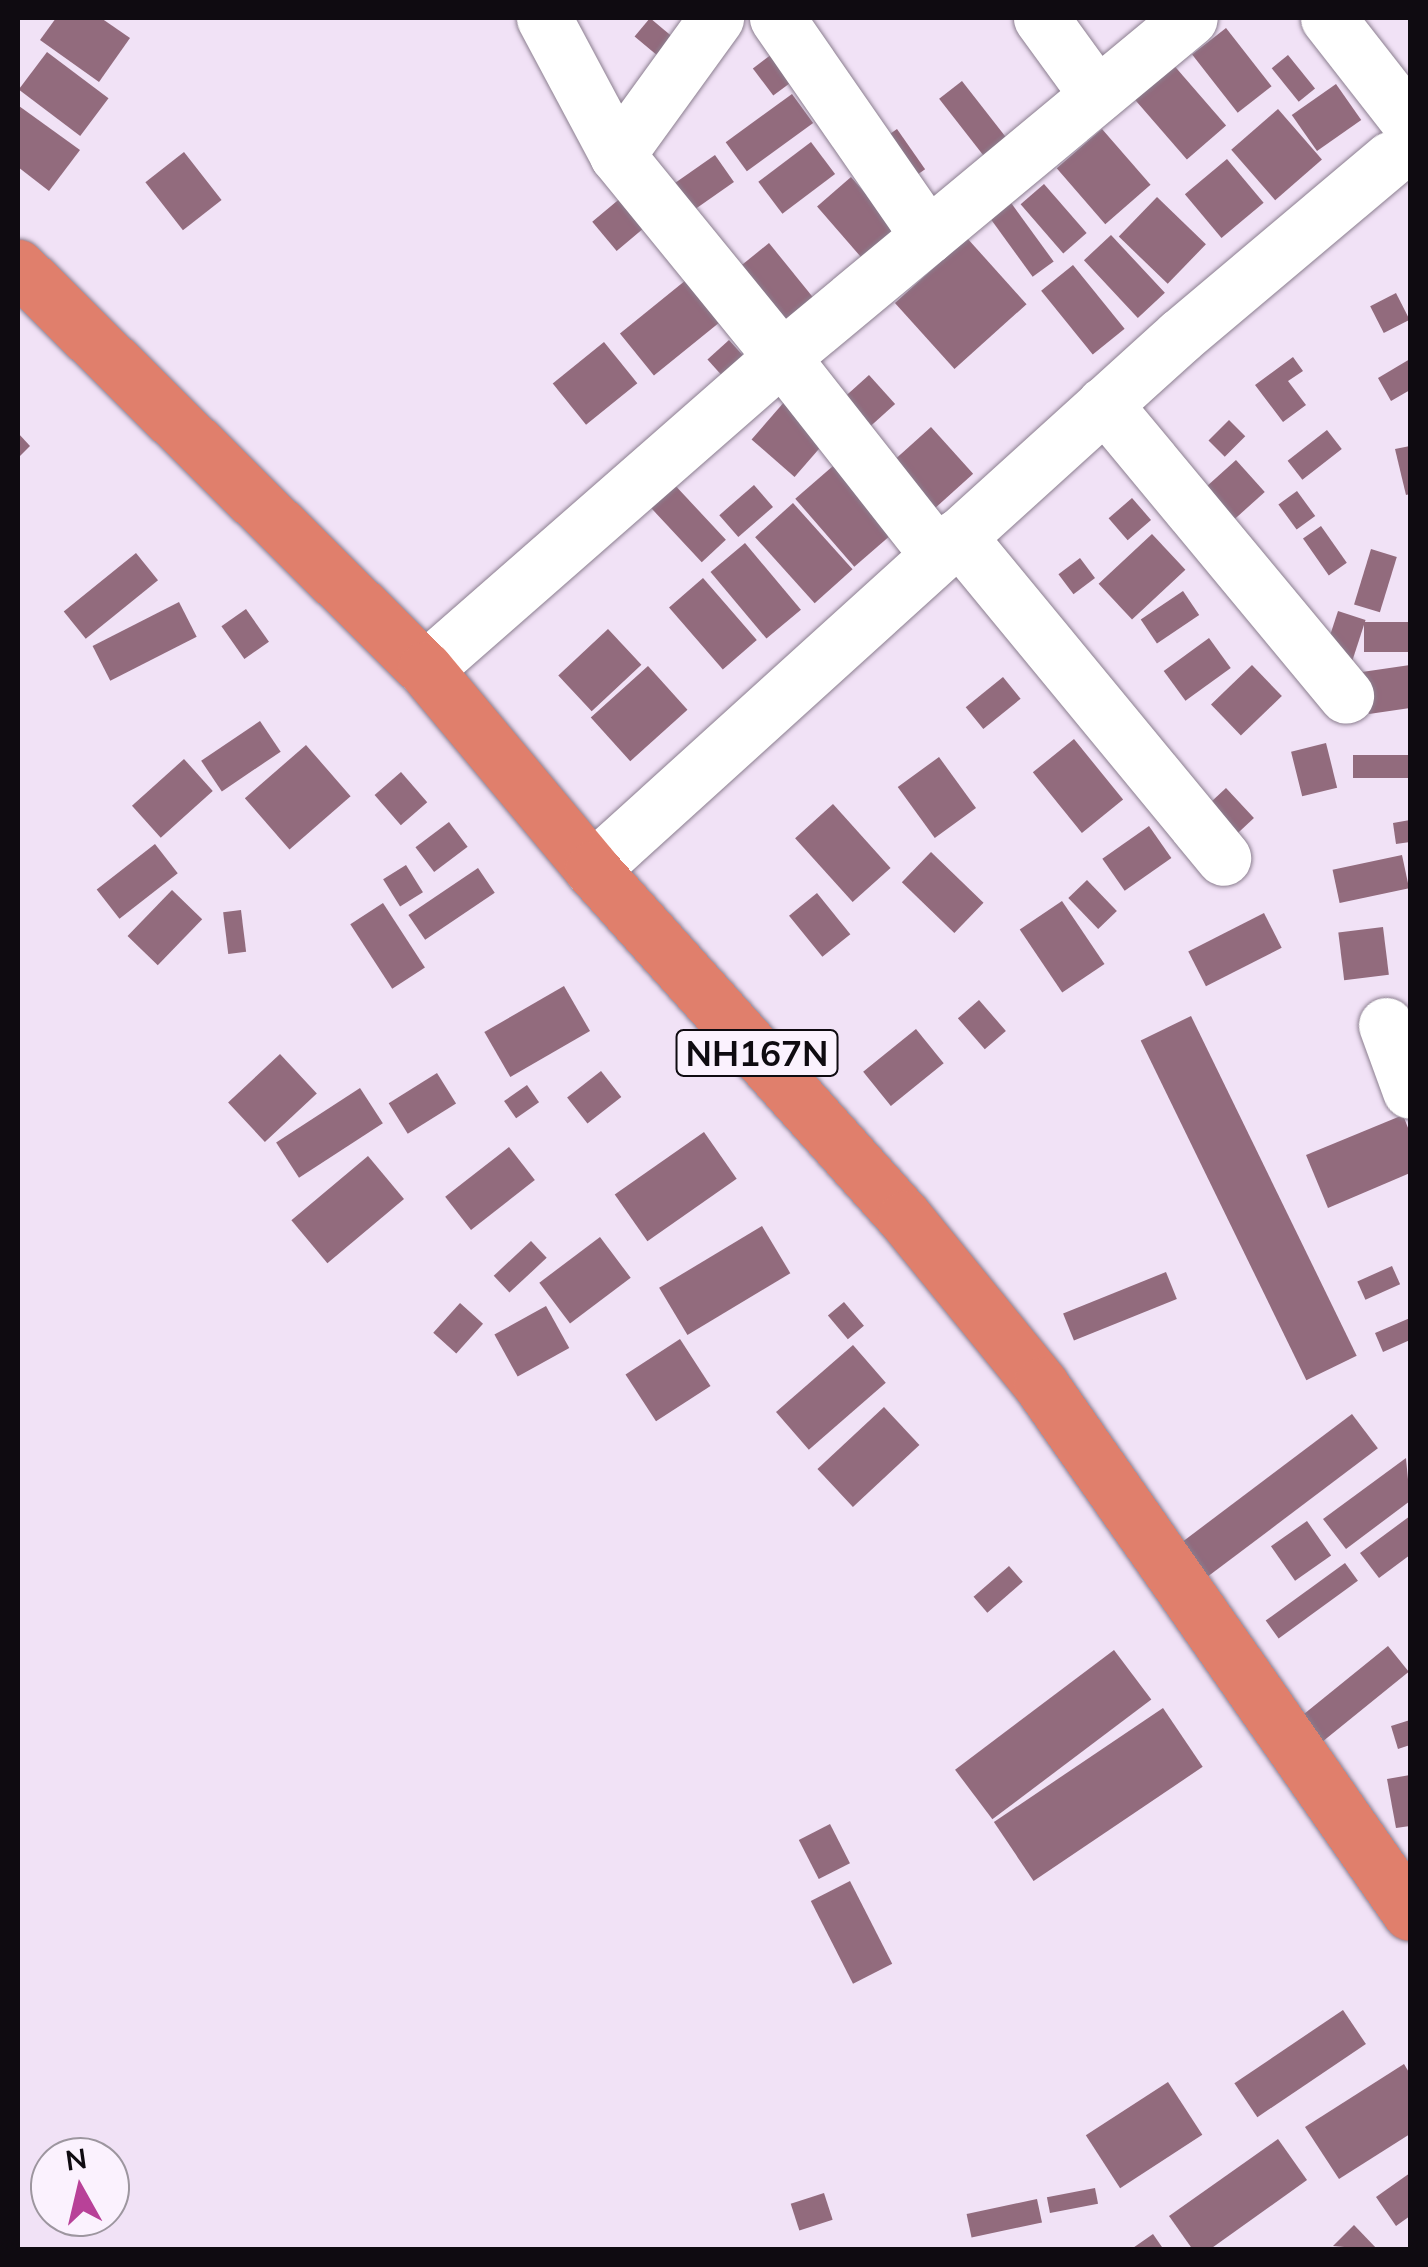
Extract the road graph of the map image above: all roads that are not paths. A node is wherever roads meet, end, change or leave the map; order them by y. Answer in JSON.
{"nodes":[{"id":1,"x":544,"y":18,"type":"edge"},
{"id":2,"x":716,"y":18,"type":"edge"},
{"id":3,"x":777,"y":18,"type":"edge"},
{"id":4,"x":1041,"y":18,"type":"edge"},
{"id":5,"x":1190,"y":18,"type":"edge"},
{"id":6,"x":1328,"y":18,"type":"edge"},
{"id":7,"x":1097,"y":95,"type":"junction"},
{"id":8,"x":1405,"y":154,"type":"edge"},
{"id":9,"x":617,"y":155,"type":"junction"},
{"id":10,"x":928,"y":236,"type":"junction"},
{"id":11,"x":18,"y":267,"type":"edge"},
{"id":12,"x":782,"y":357,"type":"junction"},
{"id":13,"x":1104,"y":404,"type":"junction"},
{"id":14,"x":947,"y":546,"type":"junction"},
{"id":15,"x":425,"y":668,"type":"junction"},
{"id":16,"x":1346,"y":696,"type":"dead end"},
{"id":17,"x":1223,"y":858,"type":"dead end"},
{"id":18,"x":592,"y":870,"type":"junction"},
{"id":19,"x":1386,"y":1025,"type":"dead end"},
{"id":20,"x":1410,"y":1091,"type":"edge"},
{"id":21,"x":1410,"y":1912,"type":"edge"}],
"edges":[{"from":1,"to":9,"type":"street"},
{"from":2,"to":9,"type":"street"},
{"from":3,"to":10,"type":"street"},
{"from":4,"to":7,"type":"street"},
{"from":5,"to":7,"type":"street"},
{"from":6,"to":8,"type":"street"},
{"from":7,"to":10,"type":"street"},
{"from":8,"to":13,"type":"street"},
{"from":9,"to":12,"type":"street"},
{"from":10,"to":12,"type":"street"},
{"from":11,"to":15,"type":"highway","number":"NH167N"},
{"from":12,"to":14,"type":"street"},
{"from":12,"to":15,"type":"street"},
{"from":13,"to":14,"type":"street"},
{"from":13,"to":16,"type":"street"},
{"from":14,"to":17,"type":"street"},
{"from":14,"to":18,"type":"street"},
{"from":15,"to":18,"type":"highway","number":"NH167N"},
{"from":18,"to":21,"type":"highway","number":"NH167N"},
{"from":19,"to":20,"type":"street"}]}
